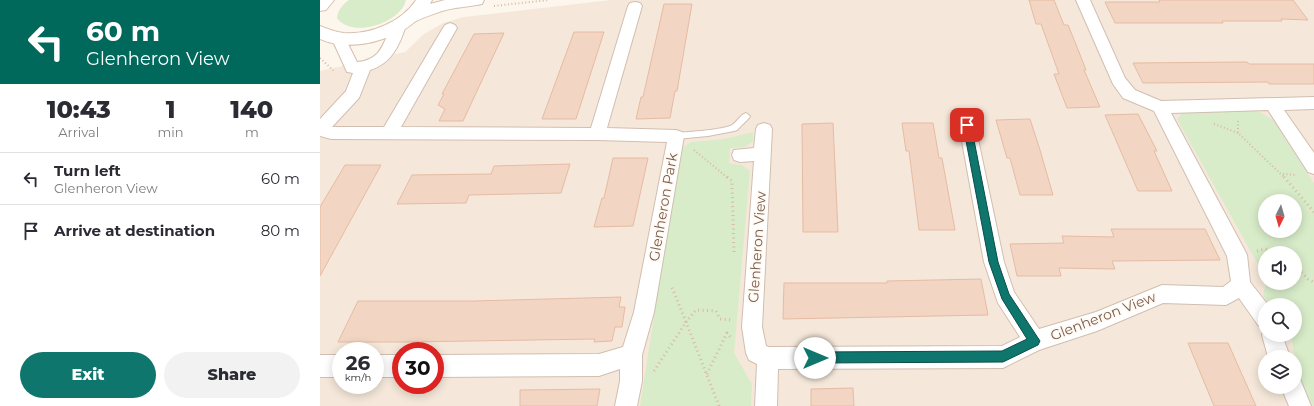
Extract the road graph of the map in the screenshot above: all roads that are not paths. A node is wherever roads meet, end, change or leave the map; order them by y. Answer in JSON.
{"nodes":[{"id":1,"x":326,"y":0,"type":"edge"},
{"id":2,"x":424,"y":0,"type":"edge"},
{"id":3,"x":476,"y":0,"type":"edge"},
{"id":4,"x":1083,"y":0,"type":"edge"},
{"id":5,"x":320,"y":6,"type":"edge"},
{"id":6,"x":635,"y":6,"type":"dead end"},
{"id":7,"x":405,"y":21,"type":"junction"},
{"id":8,"x":450,"y":28,"type":"dead end"},
{"id":9,"x":327,"y":36,"type":"edge"},
{"id":10,"x":363,"y":68,"type":"junction"},
{"id":11,"x":1314,"y":103,"type":"edge"},
{"id":12,"x":1272,"y":104,"type":"junction"},
{"id":13,"x":1160,"y":106,"type":"junction"},
{"id":14,"x":746,"y":116,"type":"dead end"},
{"id":15,"x":967,"y":125,"type":"dead end"},
{"id":16,"x":764,"y":129,"type":"dead end"},
{"id":17,"x":320,"y":130,"type":"edge"},
{"id":18,"x":389,"y":133,"type":"junction"},
{"id":19,"x":597,"y":134,"type":"junction"},
{"id":20,"x":676,"y":136,"type":"junction"},
{"id":21,"x":763,"y":154,"type":"junction"},
{"id":22,"x":740,"y":155,"type":"dead end"},
{"id":23,"x":1314,"y":167,"type":"edge"},
{"id":24,"x":1241,"y":285,"type":"junction"},
{"id":25,"x":1258,"y":308,"type":"edge"},
{"id":26,"x":1034,"y":341,"type":"junction"},
{"id":27,"x":631,"y":355,"type":"junction"},
{"id":28,"x":762,"y":356,"type":"junction"},
{"id":29,"x":320,"y":366,"type":"edge"},
{"id":30,"x":332,"y":366,"type":"edge"},
{"id":31,"x":444,"y":366,"type":"edge"},
{"id":32,"x":1295,"y":394,"type":"edge"},
{"id":33,"x":626,"y":406,"type":"edge"},
{"id":34,"x":766,"y":406,"type":"edge"},
{"id":35,"x":1300,"y":406,"type":"edge"}],
"edges":[{"from":1,"to":5,"type":"main road"},
{"from":2,"to":7,"type":"main road"},
{"from":3,"to":7,"type":"main road"},
{"from":4,"to":13,"type":"street"},
{"from":6,"to":19,"type":"street"},
{"from":7,"to":9,"type":"main road"},
{"from":7,"to":10,"type":"street"},
{"from":8,"to":18,"type":"street"},
{"from":9,"to":10,"type":"street"},
{"from":10,"to":17,"type":"street","name":"Glenheron Park"},
{"from":11,"to":12,"type":"street"},
{"from":12,"to":13,"type":"street"},
{"from":12,"to":23,"type":"street"},
{"from":13,"to":24,"type":"street"},
{"from":14,"to":20,"type":"lane"},
{"from":15,"to":26,"type":"street","name":"Glenheron View"},
{"from":16,"to":21,"type":"street","name":"Glenheron View"},
{"from":17,"to":18,"type":"street","name":"Glenheron Park"},
{"from":18,"to":19,"type":"street","name":"Glenheron Park"},
{"from":19,"to":20,"type":"street","name":"Glenheron Park"},
{"from":20,"to":27,"type":"street","name":"Glenheron Park"},
{"from":21,"to":22,"type":"street"},
{"from":21,"to":28,"type":"street","name":"Glenheron View"},
{"from":24,"to":25,"type":"street"},
{"from":24,"to":26,"type":"street","name":"Glenheron View"},
{"from":26,"to":28,"type":"street","name":"Glenheron View"},
{"from":27,"to":31,"type":"street"},
{"from":27,"to":33,"type":"street","name":"Glenheron Park"},
{"from":28,"to":34,"type":"street","name":"Glenheron View"},
{"from":29,"to":30,"type":"street"},
{"from":32,"to":35,"type":"street"}]}
